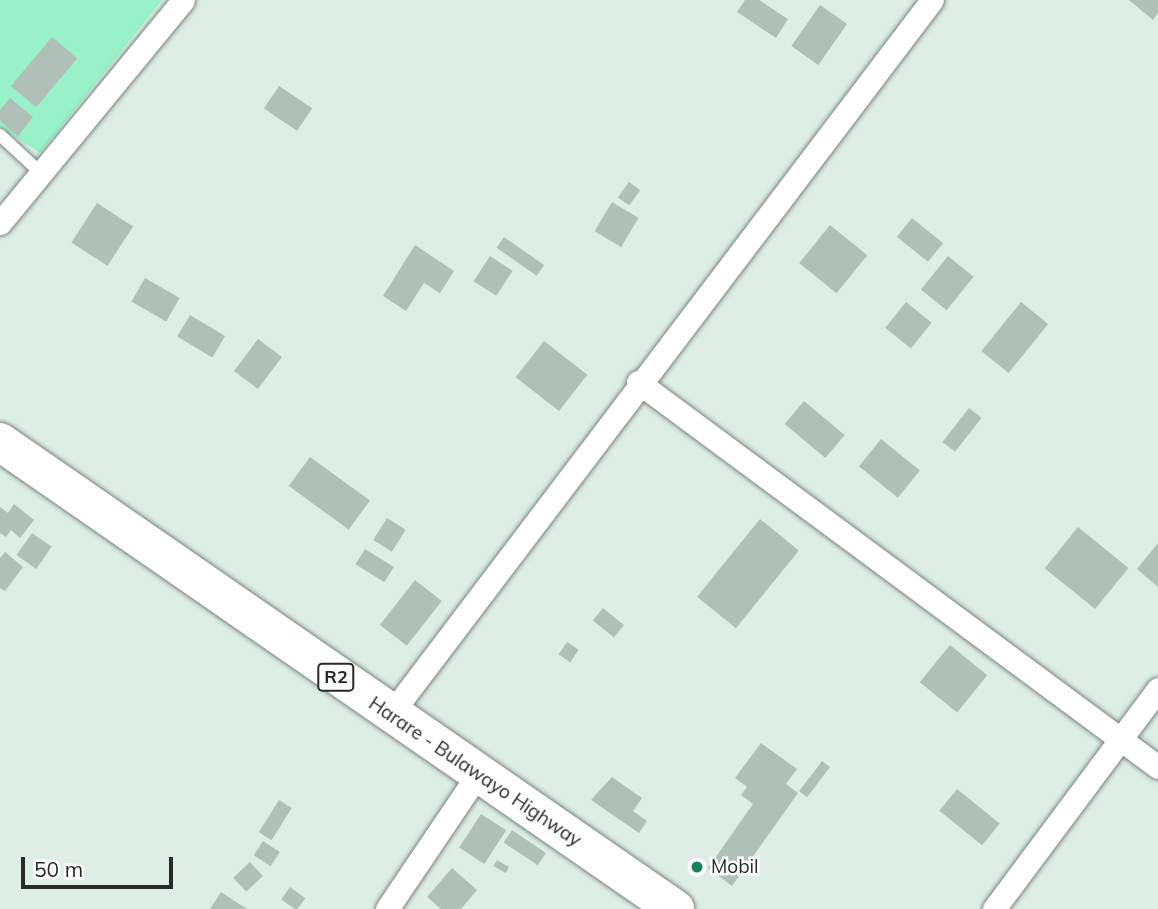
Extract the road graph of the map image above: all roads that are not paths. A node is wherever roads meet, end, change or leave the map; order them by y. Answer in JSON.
{"nodes":[{"id":1,"x":183,"y":0,"type":"edge"},
{"id":2,"x":932,"y":0,"type":"edge"},
{"id":3,"x":0,"y":135,"type":"edge"},
{"id":4,"x":41,"y":173,"type":"junction"},
{"id":5,"x":0,"y":223,"type":"edge"},
{"id":6,"x":638,"y":382,"type":"junction"},
{"id":7,"x":0,"y":442,"type":"edge"},
{"id":8,"x":1158,"y":689,"type":"edge"},
{"id":9,"x":390,"y":715,"type":"junction"},
{"id":10,"x":1120,"y":740,"type":"junction"},
{"id":11,"x":1158,"y":767,"type":"edge"},
{"id":12,"x":478,"y":774,"type":"junction"},
{"id":13,"x":387,"y":909,"type":"edge"},
{"id":14,"x":675,"y":909,"type":"edge"},
{"id":15,"x":994,"y":909,"type":"edge"}],
"edges":[{"from":1,"to":4,"type":"street"},
{"from":2,"to":6,"type":"street"},
{"from":3,"to":4,"type":"lane"},
{"from":4,"to":5,"type":"street"},
{"from":6,"to":9,"type":"street"},
{"from":6,"to":10,"type":"street"},
{"from":7,"to":9,"type":"highway","name":"Harare - Bulawayo Highway","number":"R2"},
{"from":8,"to":10,"type":"street"},
{"from":9,"to":12,"type":"highway","name":"Harare - Bulawayo Highway","number":"R2"},
{"from":10,"to":11,"type":"street"},
{"from":10,"to":15,"type":"street"},
{"from":12,"to":13,"type":"street"},
{"from":12,"to":14,"type":"highway","name":"Harare - Bulawayo Highway","number":"R2"}]}
